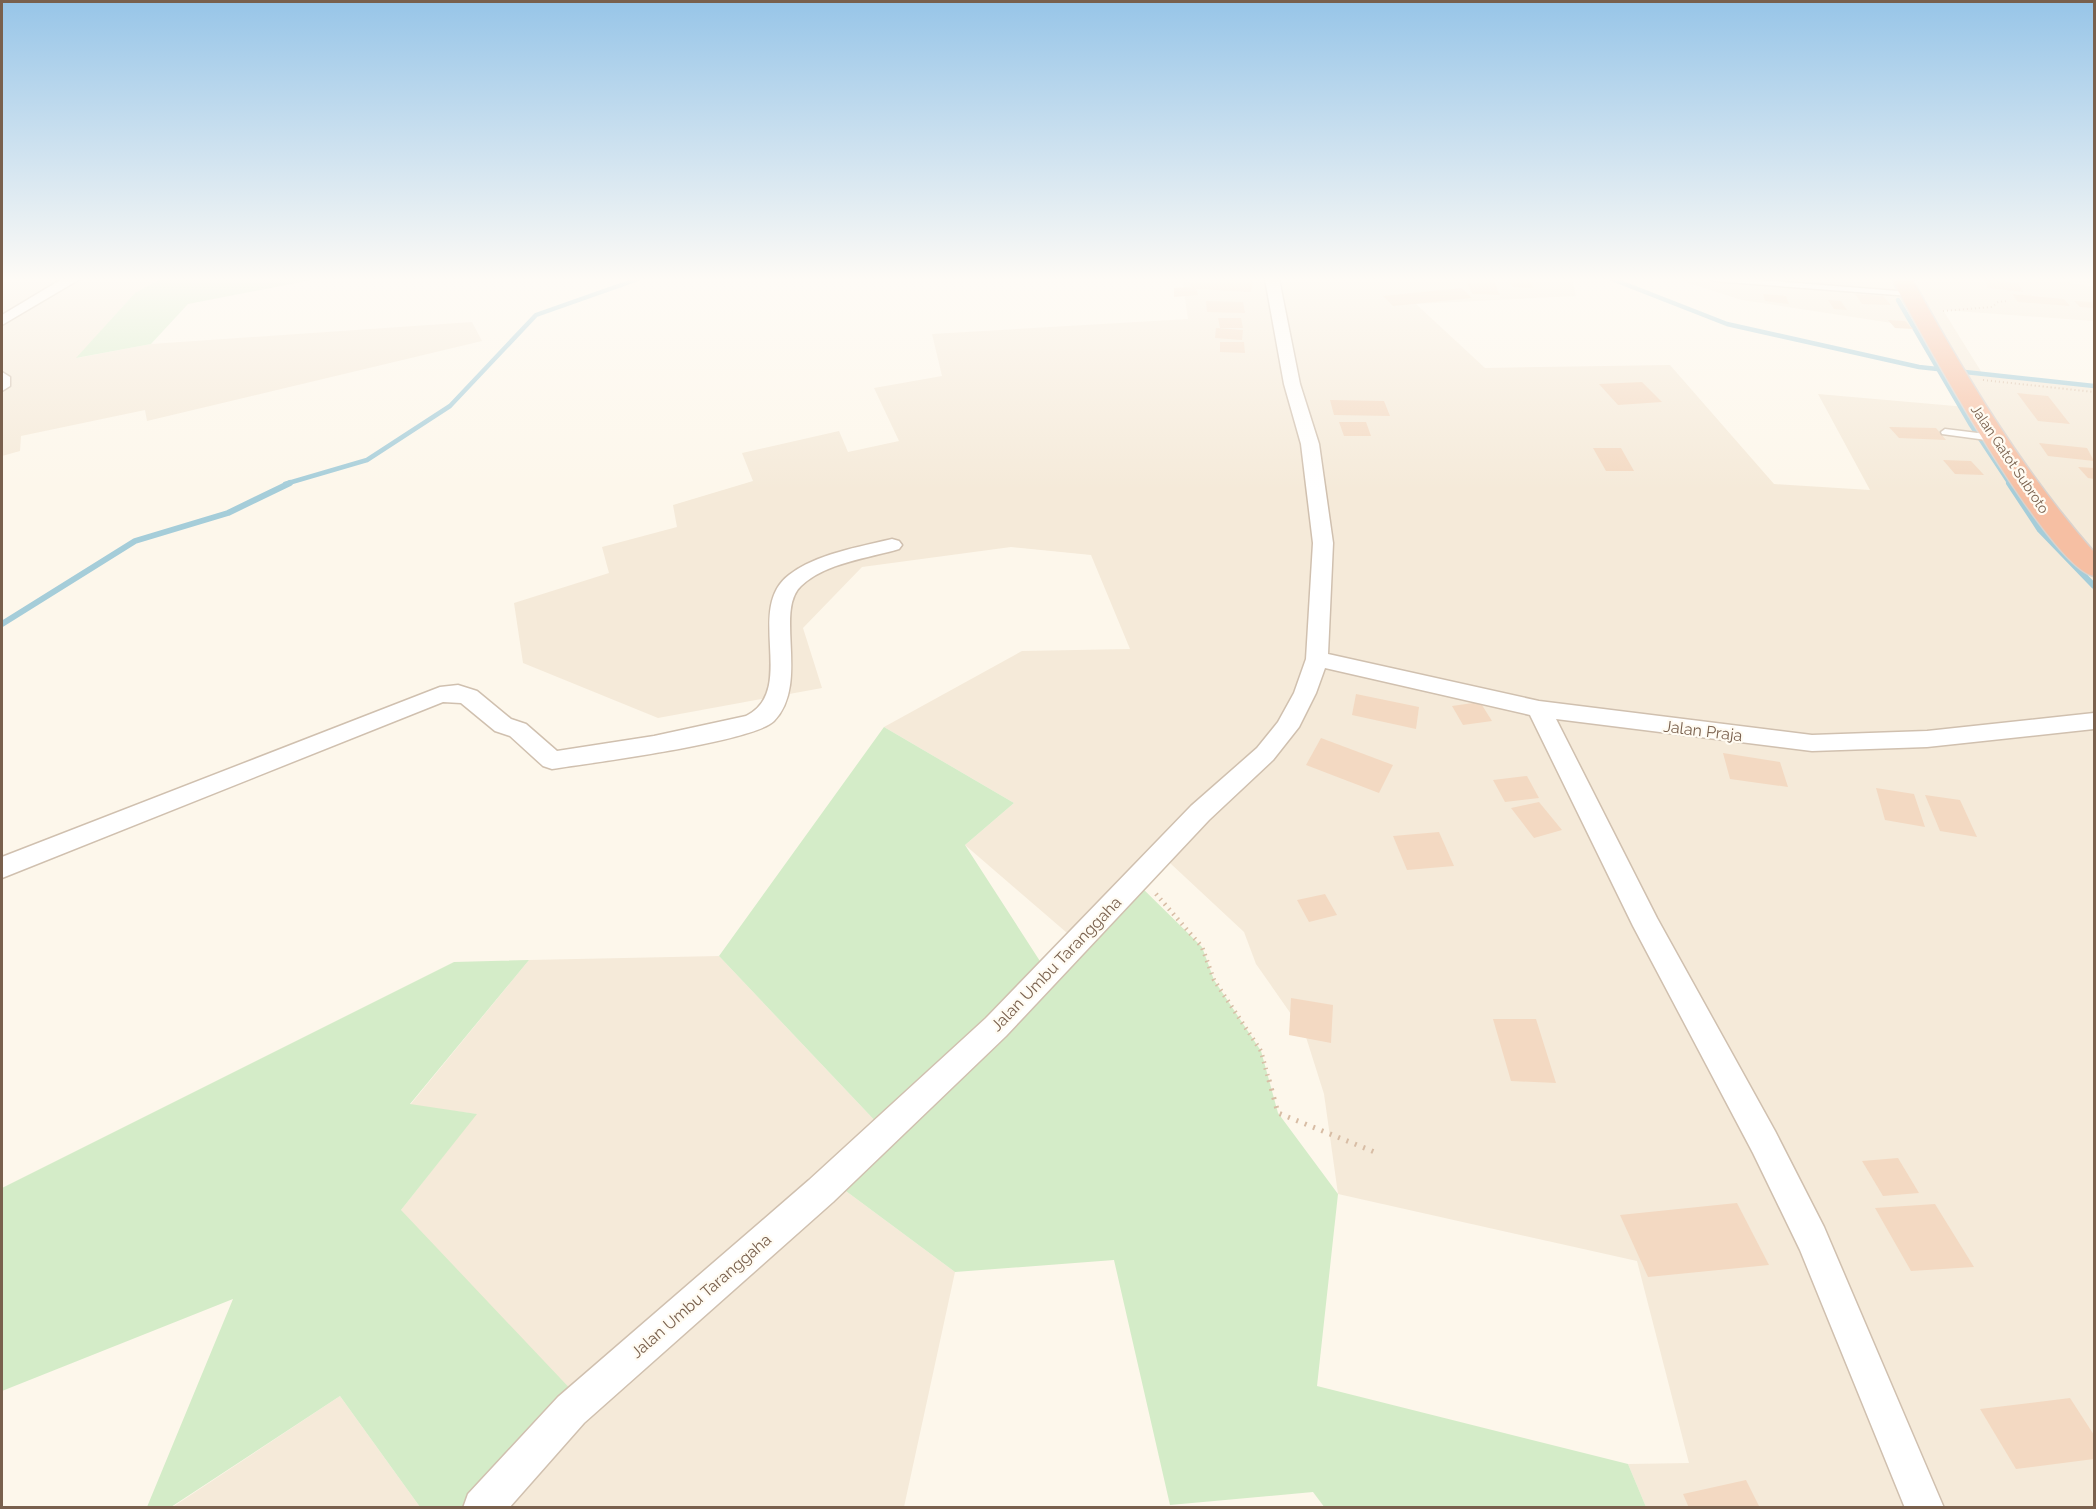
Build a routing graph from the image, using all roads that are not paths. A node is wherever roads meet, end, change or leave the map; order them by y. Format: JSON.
{"nodes":[{"id":1,"x":1285,"y":349,"type":"edge"},
{"id":2,"x":1942,"y":349,"type":"edge"},
{"id":3,"x":2,"y":377,"type":"edge"},
{"id":4,"x":2,"y":386,"type":"edge"},
{"id":5,"x":1945,"y":432,"type":"dead end"},
{"id":6,"x":1983,"y":437,"type":"junction"},
{"id":7,"x":892,"y":545,"type":"dead end"},
{"id":8,"x":2094,"y":567,"type":"edge"},
{"id":9,"x":1317,"y":660,"type":"junction"},
{"id":10,"x":1539,"y":709,"type":"junction"},
{"id":11,"x":2094,"y":721,"type":"edge"},
{"id":12,"x":2,"y":867,"type":"edge"},
{"id":13,"x":482,"y":1508,"type":"edge"},
{"id":14,"x":1925,"y":1508,"type":"edge"}],
"edges":[{"from":1,"to":9,"type":"street","name":"Jalan Umbu Taranggaha"},
{"from":2,"to":6,"type":"highway","name":"Jalan Gatot Subroto"},
{"from":3,"to":4,"type":"street"},
{"from":5,"to":6,"type":"lane"},
{"from":6,"to":8,"type":"highway","name":"Jalan Gatot Subroto"},
{"from":7,"to":12,"type":"street"},
{"from":9,"to":10,"type":"street","name":"Jalan Praja"},
{"from":9,"to":13,"type":"street","name":"Jalan Umbu Taranggaha"},
{"from":10,"to":11,"type":"street","name":"Jalan Praja"},
{"from":10,"to":14,"type":"street"}]}
